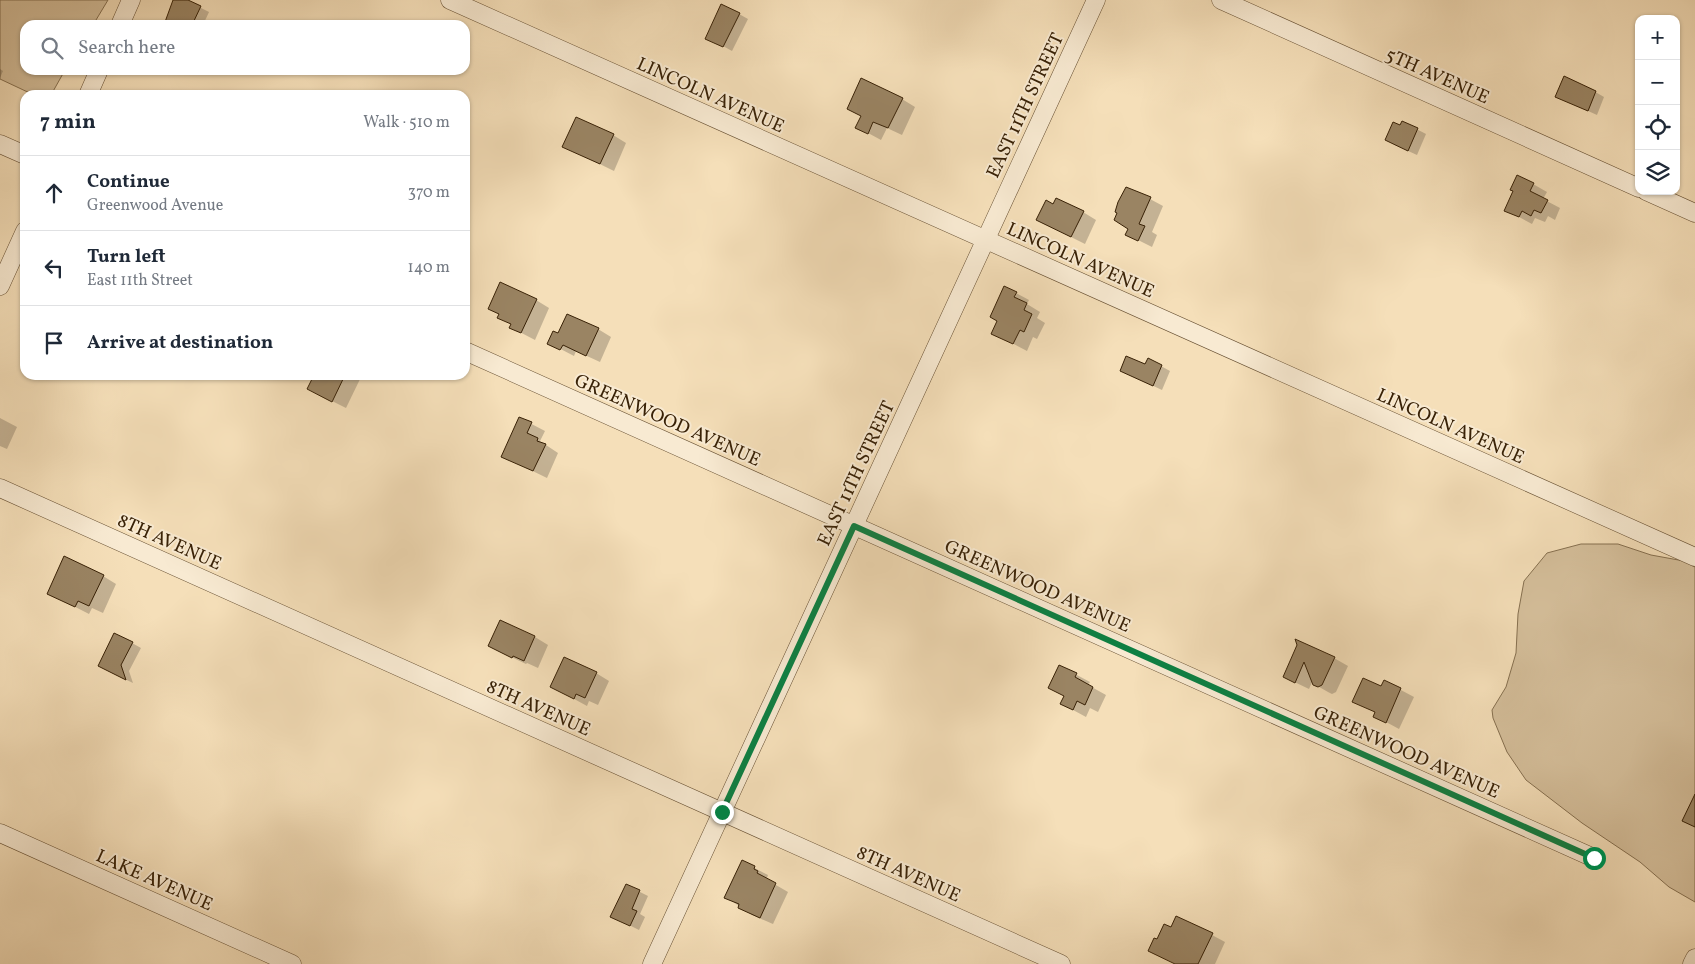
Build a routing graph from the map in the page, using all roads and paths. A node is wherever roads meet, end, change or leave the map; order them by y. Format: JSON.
{"nodes":[{"id":1,"x":132,"y":0,"type":"edge"},
{"id":2,"x":450,"y":0,"type":"edge"},
{"id":3,"x":1096,"y":0,"type":"edge"},
{"id":4,"x":1221,"y":0,"type":"edge"},
{"id":5,"x":122,"y":20,"type":"edge"},
{"id":6,"x":97,"y":75,"type":"edge"},
{"id":7,"x":90,"y":90,"type":"edge"},
{"id":8,"x":0,"y":144,"type":"edge"},
{"id":9,"x":20,"y":153,"type":"edge"},
{"id":10,"x":1635,"y":186,"type":"edge"},
{"id":11,"x":1655,"y":195,"type":"edge"},
{"id":12,"x":1695,"y":213,"type":"edge"},
{"id":13,"x":986,"y":240,"type":"junction"},
{"id":14,"x":20,"y":243,"type":"edge"},
{"id":15,"x":0,"y":286,"type":"edge"},
{"id":16,"x":470,"y":353,"type":"edge"},
{"id":17,"x":0,"y":488,"type":"edge"},
{"id":18,"x":854,"y":526,"type":"junction"},
{"id":19,"x":1695,"y":557,"type":"edge"},
{"id":20,"x":722,"y":812,"type":"junction"},
{"id":21,"x":0,"y":833,"type":"edge"},
{"id":22,"x":1594,"y":858,"type":"dead end"},
{"id":23,"x":1695,"y":958,"type":"edge"},
{"id":24,"x":292,"y":964,"type":"edge"},
{"id":25,"x":652,"y":964,"type":"edge"},
{"id":26,"x":1061,"y":964,"type":"edge"},
{"id":27,"x":1692,"y":964,"type":"edge"}],
"edges":[{"from":1,"to":5,"type":"street"},
{"from":2,"to":13,"type":"street","name":"LINCOLN AVENUE"},
{"from":3,"to":13,"type":"street","name":"EAST 11TH STREET"},
{"from":4,"to":10,"type":"street","name":"5TH AVENUE"},
{"from":6,"to":7,"type":"street"},
{"from":8,"to":9,"type":"street"},
{"from":11,"to":12,"type":"street"},
{"from":13,"to":18,"type":"street","name":"EAST 11TH STREET"},
{"from":13,"to":19,"type":"street","name":"LINCOLN AVENUE"},
{"from":14,"to":15,"type":"street"},
{"from":16,"to":18,"type":"street","name":"GREENWOOD AVENUE"},
{"from":17,"to":20,"type":"street","name":"8TH AVENUE"},
{"from":18,"to":20,"type":"street","name":"EAST 11TH STREET"},
{"from":18,"to":22,"type":"street","name":"GREENWOOD AVENUE"},
{"from":20,"to":25,"type":"street","name":"EAST 11TH STREET"},
{"from":20,"to":26,"type":"street","name":"8TH AVENUE"},
{"from":21,"to":24,"type":"street","name":"LAKE AVENUE"},
{"from":23,"to":27,"type":"street"}]}
